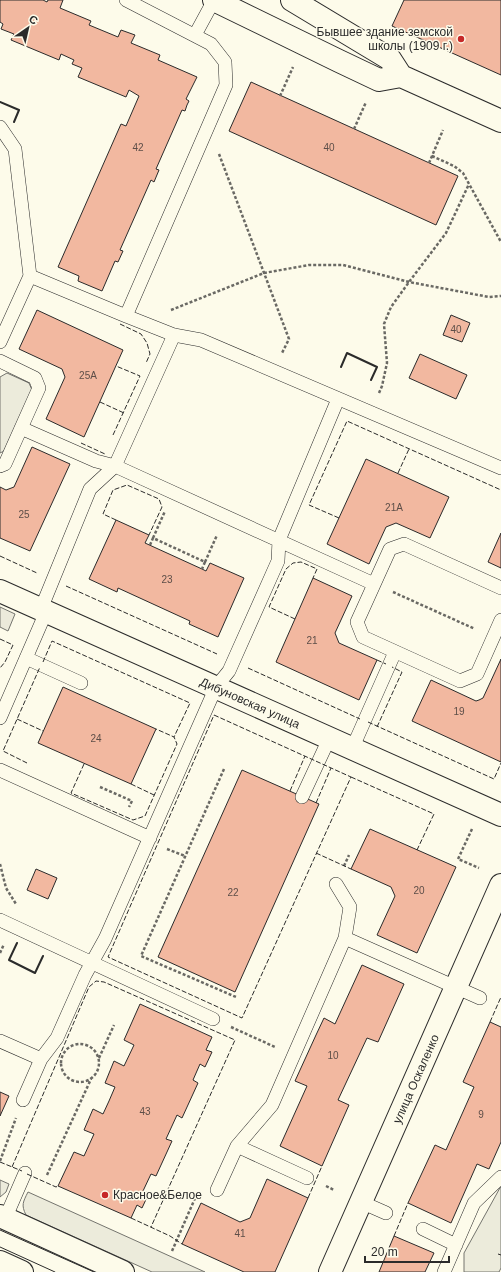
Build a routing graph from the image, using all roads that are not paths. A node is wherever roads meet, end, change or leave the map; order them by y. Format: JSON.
{"nodes":[{"id":1,"x":126,"y":0,"type":"edge"},
{"id":2,"x":214,"y":0,"type":"edge"},
{"id":3,"x":292,"y":0,"type":"edge"},
{"id":4,"x":195,"y":35,"type":"junction"},
{"id":5,"x":401,"y":76,"type":"junction"},
{"id":6,"x":501,"y":121,"type":"edge"},
{"id":7,"x":0,"y":127,"type":"edge"},
{"id":8,"x":30,"y":276,"type":"junction"},
{"id":9,"x":126,"y":316,"type":"junction"},
{"id":10,"x":174,"y":336,"type":"junction"},
{"id":11,"x":0,"y":342,"type":"edge"},
{"id":12,"x":0,"y":361,"type":"edge"},
{"id":13,"x":338,"y":399,"type":"junction"},
{"id":14,"x":21,"y":428,"type":"junction"},
{"id":15,"x":0,"y":466,"type":"edge"},
{"id":16,"x":115,"y":466,"type":"junction"},
{"id":17,"x":501,"y":468,"type":"edge"},
{"id":18,"x":279,"y":540,"type":"junction"},
{"id":19,"x":374,"y":584,"type":"junction"},
{"id":20,"x":501,"y":588,"type":"edge"},
{"id":21,"x":0,"y":591,"type":"edge"},
{"id":22,"x":44,"y":611,"type":"junction"},
{"id":23,"x":501,"y":620,"type":"edge"},
{"id":24,"x":497,"y":639,"type":"edge"},
{"id":25,"x":395,"y":652,"type":"junction"},
{"id":26,"x":26,"y":658,"type":"junction"},
{"id":27,"x":81,"y":683,"type":"dead end"},
{"id":28,"x":216,"y":687,"type":"junction"},
{"id":29,"x":0,"y":718,"type":"edge"},
{"id":30,"x":329,"y":739,"type":"junction"},
{"id":31,"x":352,"y":748,"type":"junction"},
{"id":32,"x":0,"y":770,"type":"edge"},
{"id":33,"x":302,"y":797,"type":"dead end"},
{"id":34,"x":501,"y":815,"type":"edge"},
{"id":35,"x":150,"y":838,"type":"junction"},
{"id":36,"x":336,"y":884,"type":"dead end"},
{"id":37,"x":501,"y":885,"type":"edge"},
{"id":38,"x":0,"y":920,"type":"edge"},
{"id":39,"x":345,"y":938,"type":"junction"},
{"id":40,"x":92,"y":963,"type":"junction"},
{"id":41,"x":456,"y":988,"type":"junction"},
{"id":42,"x":480,"y":998,"type":"dead end"},
{"id":43,"x":213,"y":1019,"type":"road end"},
{"id":44,"x":0,"y":1041,"type":"edge"},
{"id":45,"x":41,"y":1059,"type":"junction"},
{"id":46,"x":23,"y":1100,"type":"road end"},
{"id":47,"x":237,"y":1146,"type":"junction"},
{"id":48,"x":25,"y":1173,"type":"dead end"},
{"id":49,"x":501,"y":1177,"type":"edge"},
{"id":50,"x":307,"y":1178,"type":"dead end"},
{"id":51,"x":217,"y":1190,"type":"road end"},
{"id":52,"x":361,"y":1202,"type":"junction"},
{"id":53,"x":386,"y":1213,"type":"dead end"},
{"id":54,"x":2,"y":1218,"type":"edge"},
{"id":55,"x":423,"y":1230,"type":"dead end"},
{"id":56,"x":456,"y":1245,"type":"junction"},
{"id":57,"x":0,"y":1262,"type":"edge"},
{"id":58,"x":22,"y":1272,"type":"edge"},
{"id":59,"x":123,"y":1272,"type":"edge"},
{"id":60,"x":330,"y":1272,"type":"edge"},
{"id":61,"x":444,"y":1272,"type":"edge"}],
"edges":[{"from":1,"to":4,"type":"lane"},
{"from":2,"to":4,"type":"lane"},
{"from":2,"to":5,"type":"street"},
{"from":3,"to":5,"type":"street"},
{"from":4,"to":9,"type":"lane"},
{"from":5,"to":6,"type":"street"},
{"from":7,"to":8,"type":"lane"},
{"from":8,"to":9,"type":"lane"},
{"from":8,"to":11,"type":"lane"},
{"from":9,"to":10,"type":"lane"},
{"from":10,"to":13,"type":"lane"},
{"from":10,"to":16,"type":"lane"},
{"from":12,"to":14,"type":"lane"},
{"from":13,"to":17,"type":"lane"},
{"from":13,"to":18,"type":"lane"},
{"from":14,"to":15,"type":"lane"},
{"from":14,"to":16,"type":"lane"},
{"from":16,"to":18,"type":"lane"},
{"from":16,"to":22,"type":"lane"},
{"from":18,"to":19,"type":"lane"},
{"from":18,"to":28,"type":"lane"},
{"from":19,"to":20,"type":"lane"},
{"from":19,"to":25,"type":"lane"},
{"from":21,"to":22,"type":"street","name":"Дибуновская улица"},
{"from":22,"to":26,"type":"lane"},
{"from":22,"to":28,"type":"street","name":"Дибуновская улица"},
{"from":23,"to":24,"type":"lane"},
{"from":24,"to":25,"type":"lane"},
{"from":25,"to":31,"type":"lane"},
{"from":26,"to":27,"type":"lane"},
{"from":26,"to":29,"type":"lane"},
{"from":28,"to":30,"type":"street","name":"Дибуновская улица"},
{"from":28,"to":35,"type":"lane"},
{"from":30,"to":31,"type":"street","name":"Дибуновская улица"},
{"from":30,"to":33,"type":"lane"},
{"from":31,"to":34,"type":"street","name":"Дибуновская улица"},
{"from":32,"to":35,"type":"lane"},
{"from":35,"to":40,"type":"lane"},
{"from":36,"to":39,"type":"lane"},
{"from":37,"to":41,"type":"street","name":"улица Оскаленко"},
{"from":38,"to":40,"type":"lane"},
{"from":39,"to":41,"type":"lane"},
{"from":39,"to":47,"type":"lane"},
{"from":40,"to":43,"type":"lane"},
{"from":40,"to":45,"type":"lane"},
{"from":41,"to":42,"type":"lane"},
{"from":41,"to":52,"type":"street","name":"улица Оскаленко"},
{"from":44,"to":45,"type":"lane"},
{"from":45,"to":46,"type":"lane"},
{"from":47,"to":50,"type":"lane"},
{"from":47,"to":51,"type":"lane"},
{"from":48,"to":54,"type":"lane"},
{"from":49,"to":56,"type":"lane"},
{"from":52,"to":53,"type":"lane"},
{"from":52,"to":60,"type":"street","name":"улица Оскаленко"},
{"from":54,"to":59,"type":"street"},
{"from":55,"to":56,"type":"lane"},
{"from":56,"to":61,"type":"lane"},
{"from":57,"to":58,"type":"street"}]}
